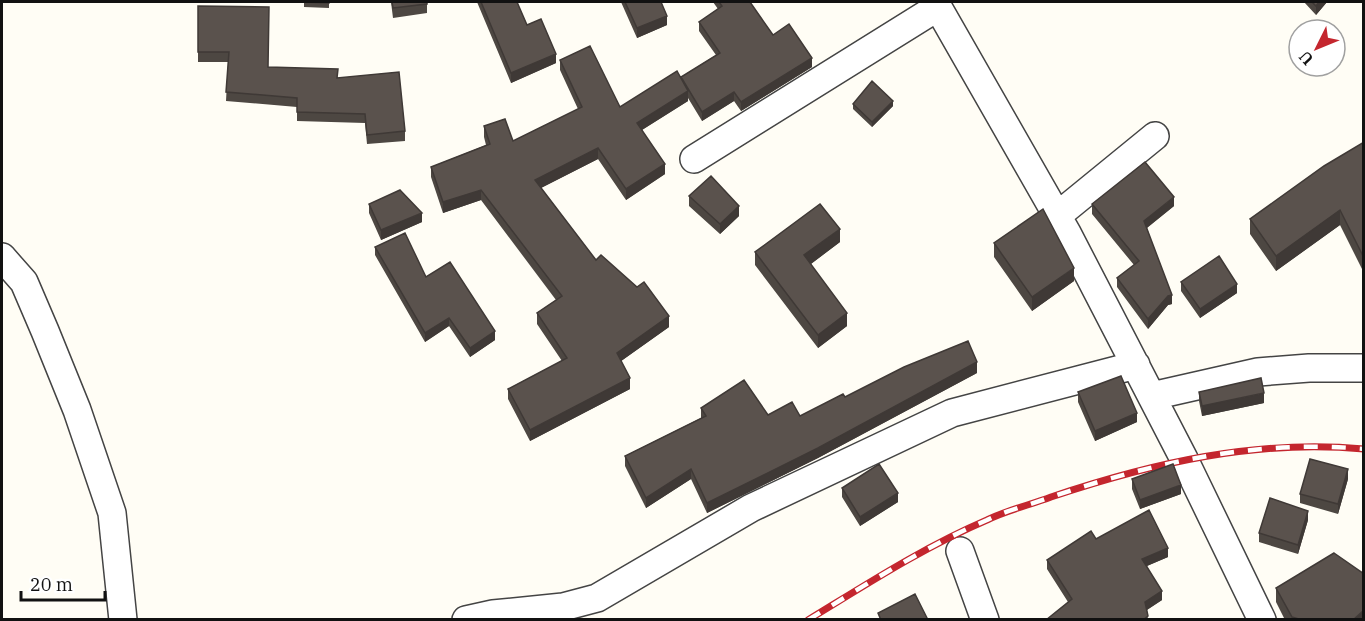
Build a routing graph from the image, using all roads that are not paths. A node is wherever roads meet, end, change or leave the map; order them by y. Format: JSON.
{"nodes":[{"id":1,"x":937,"y":4,"type":"edge"},
{"id":2,"x":1155,"y":136,"type":"dead end"},
{"id":3,"x":694,"y":159,"type":"dead end"},
{"id":4,"x":1057,"y":216,"type":"junction"},
{"id":5,"x":2,"y":257,"type":"edge"},
{"id":6,"x":1136,"y":365,"type":"junction"},
{"id":7,"x":1364,"y":368,"type":"edge"},
{"id":8,"x":1152,"y":396,"type":"junction"},
{"id":9,"x":960,"y":551,"type":"dead end"},
{"id":10,"x":123,"y":620,"type":"edge"},
{"id":11,"x":466,"y":620,"type":"edge"},
{"id":12,"x":985,"y":620,"type":"edge"},
{"id":13,"x":1262,"y":620,"type":"edge"}],
"edges":[{"from":1,"to":3,"type":"street"},
{"from":1,"to":4,"type":"street"},
{"from":2,"to":4,"type":"street"},
{"from":4,"to":6,"type":"street"},
{"from":5,"to":10,"type":"street"},
{"from":6,"to":8,"type":"street"},
{"from":6,"to":11,"type":"street"},
{"from":7,"to":8,"type":"street"},
{"from":8,"to":13,"type":"street"},
{"from":9,"to":12,"type":"street"}]}
